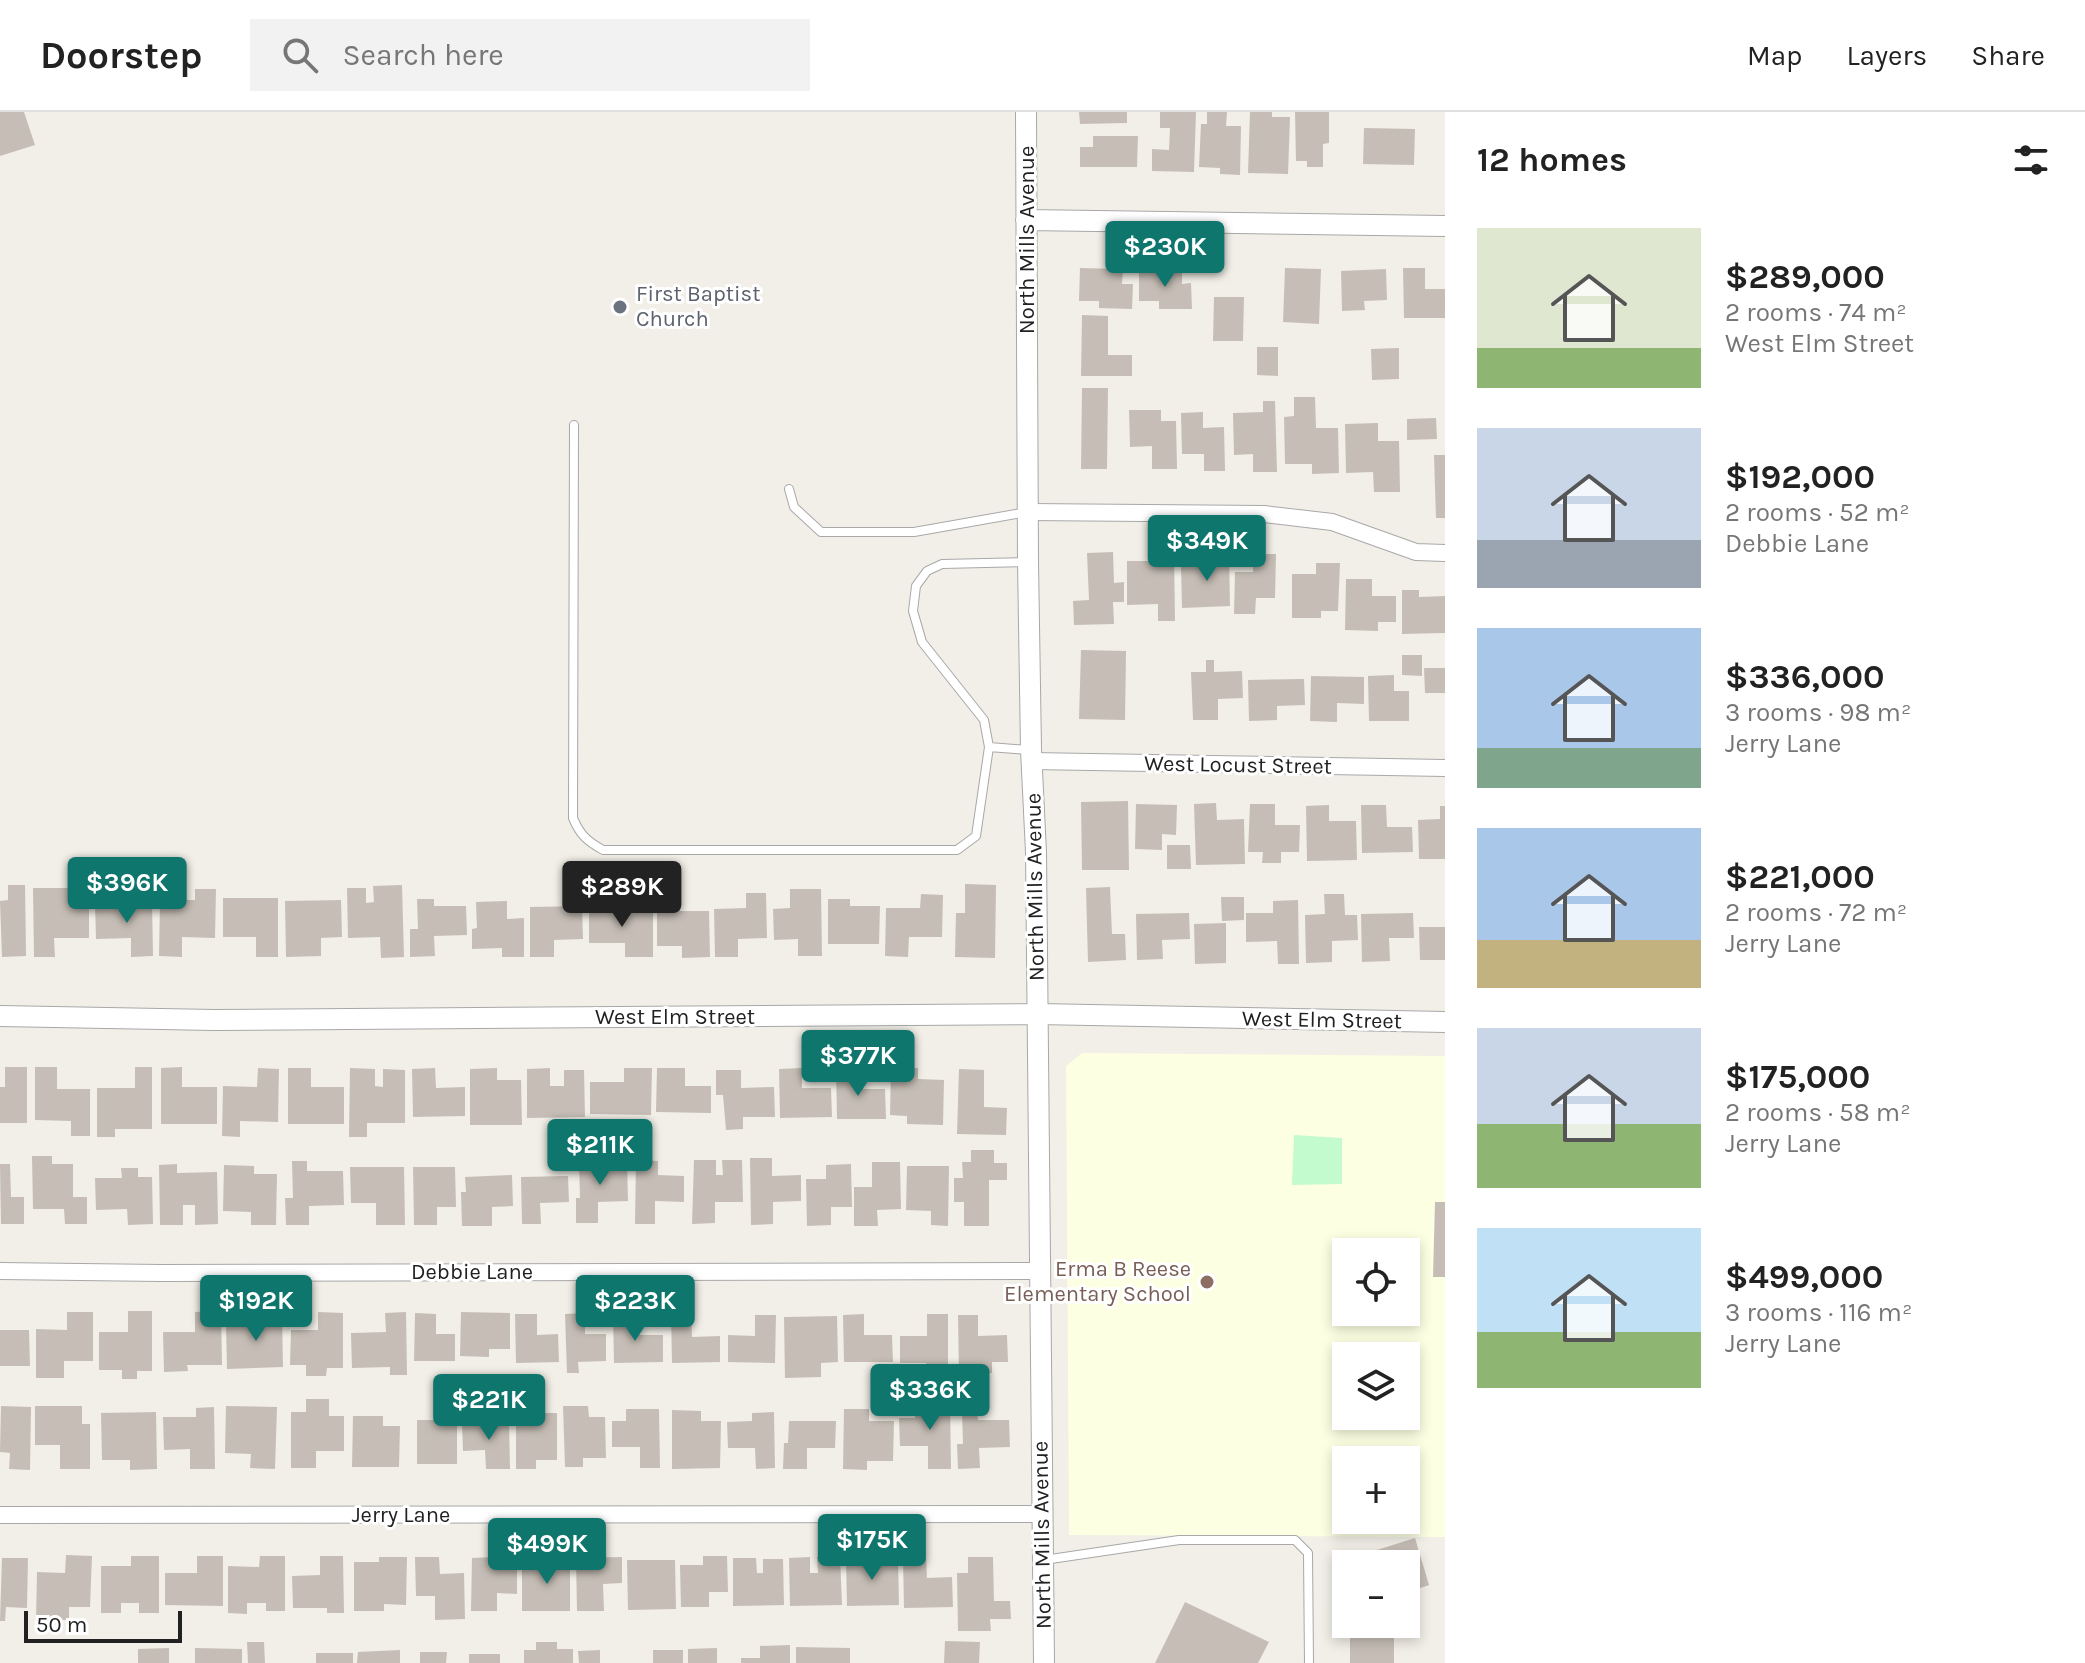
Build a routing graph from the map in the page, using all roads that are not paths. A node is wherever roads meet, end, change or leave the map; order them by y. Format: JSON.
{"nodes":[{"id":1,"x":1026,"y":112,"type":"edge"},
{"id":2,"x":1026,"y":220,"type":"junction"},
{"id":3,"x":1445,"y":226,"type":"edge"},
{"id":4,"x":574,"y":425,"type":"dead end"},
{"id":5,"x":789,"y":489,"type":"dead end"},
{"id":6,"x":1028,"y":512,"type":"junction"},
{"id":7,"x":1445,"y":553,"type":"edge"},
{"id":8,"x":1028,"y":562,"type":"junction"},
{"id":9,"x":989,"y":747,"type":"junction"},
{"id":10,"x":1031,"y":755,"type":"junction"},
{"id":11,"x":1445,"y":768,"type":"edge"},
{"id":12,"x":1038,"y":1014,"type":"junction"},
{"id":13,"x":0,"y":1016,"type":"edge"},
{"id":14,"x":1445,"y":1022,"type":"edge"},
{"id":15,"x":0,"y":1271,"type":"edge"},
{"id":16,"x":1039,"y":1271,"type":"junction"},
{"id":17,"x":1042,"y":1514,"type":"junction"},
{"id":18,"x":0,"y":1515,"type":"edge"},
{"id":19,"x":1043,"y":1560,"type":"junction"},
{"id":20,"x":1044,"y":1663,"type":"edge"},
{"id":21,"x":1309,"y":1663,"type":"edge"}],
"edges":[{"from":1,"to":2,"type":"street","name":"North Mills Avenue"},
{"from":2,"to":3,"type":"street"},
{"from":2,"to":6,"type":"street","name":"North Mills Avenue"},
{"from":4,"to":9,"type":"lane"},
{"from":5,"to":6,"type":"lane"},
{"from":6,"to":7,"type":"street"},
{"from":6,"to":8,"type":"street","name":"North Mills Avenue"},
{"from":8,"to":9,"type":"lane"},
{"from":8,"to":10,"type":"street","name":"North Mills Avenue"},
{"from":9,"to":10,"type":"lane"},
{"from":10,"to":11,"type":"street","name":"West Locust Street"},
{"from":10,"to":12,"type":"street","name":"North Mills Avenue"},
{"from":12,"to":13,"type":"street","name":"West Elm Street"},
{"from":12,"to":14,"type":"street","name":"West Elm Street"},
{"from":12,"to":16,"type":"street","name":"North Mills Avenue"},
{"from":15,"to":16,"type":"street","name":"Debbie Lane"},
{"from":16,"to":17,"type":"street","name":"North Mills Avenue"},
{"from":17,"to":18,"type":"street","name":"Jerry Lane"},
{"from":17,"to":19,"type":"street","name":"North Mills Avenue"},
{"from":19,"to":20,"type":"street","name":"North Mills Avenue"},
{"from":19,"to":21,"type":"lane"}]}
